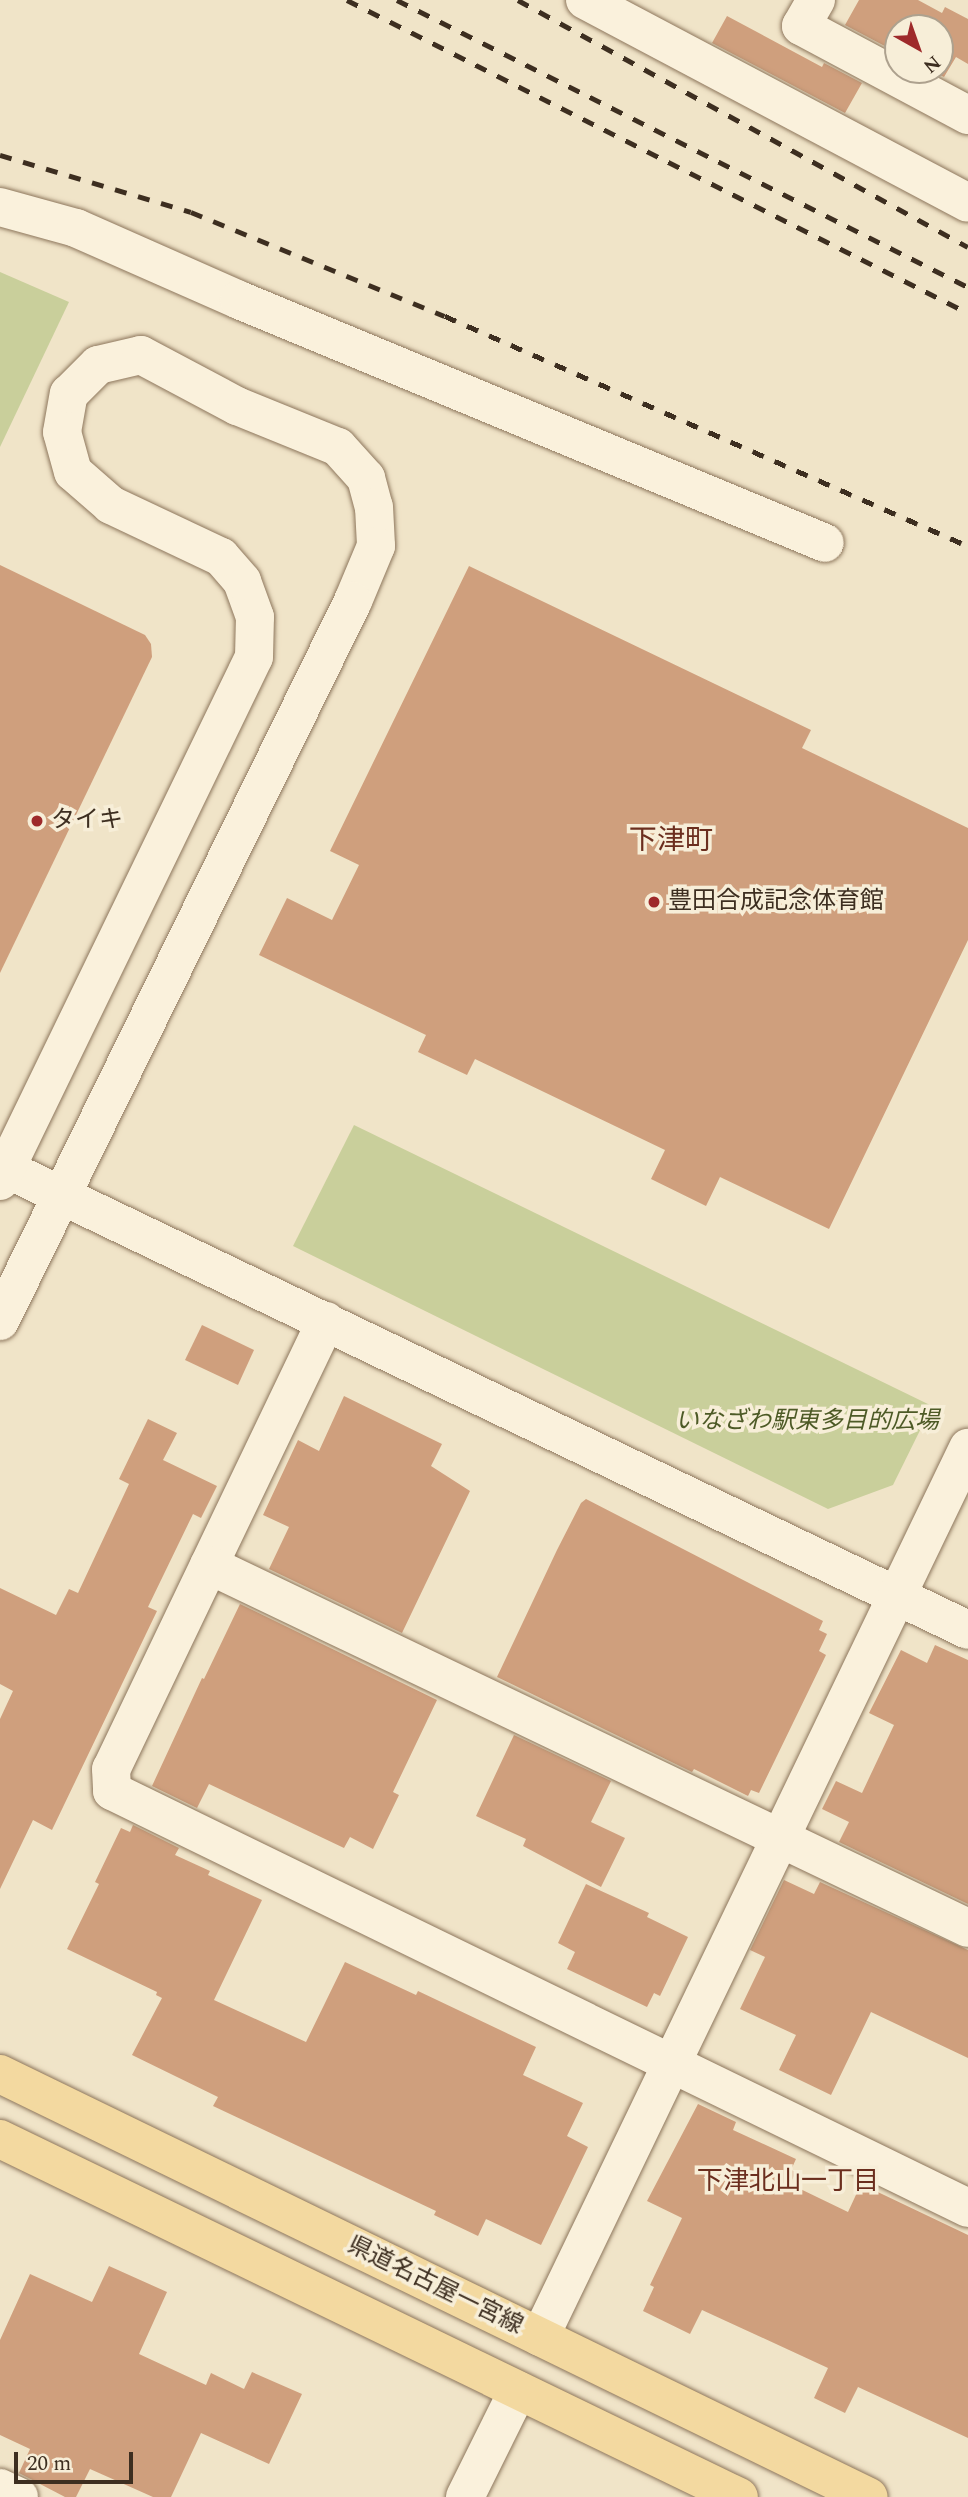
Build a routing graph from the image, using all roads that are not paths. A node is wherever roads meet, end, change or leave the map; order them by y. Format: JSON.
{"nodes":[{"id":1,"x":586,"y":0,"type":"edge"},
{"id":2,"x":816,"y":0,"type":"edge"},
{"id":3,"x":967,"y":112,"type":"edge"},
{"id":4,"x":968,"y":203,"type":"edge"},
{"id":5,"x":0,"y":207,"type":"edge"},
{"id":6,"x":825,"y":543,"type":"dead end"},
{"id":7,"x":2,"y":1172,"type":"edge"},
{"id":8,"x":62,"y":1194,"type":"junction"},
{"id":9,"x":0,"y":1321,"type":"edge"},
{"id":10,"x":326,"y":1321,"type":"junction"},
{"id":11,"x":968,"y":1448,"type":"edge"},
{"id":12,"x":209,"y":1565,"type":"junction"},
{"id":13,"x":895,"y":1595,"type":"junction"},
{"id":14,"x":968,"y":1630,"type":"edge"},
{"id":15,"x":779,"y":1838,"type":"junction"},
{"id":16,"x":968,"y":1928,"type":"edge"},
{"id":17,"x":671,"y":2063,"type":"junction"},
{"id":18,"x":0,"y":2074,"type":"edge"},
{"id":19,"x":0,"y":2139,"type":"edge"},
{"id":20,"x":968,"y":2208,"type":"edge"},
{"id":21,"x":540,"y":2337,"type":"junction"},
{"id":22,"x":518,"y":2390,"type":"junction"},
{"id":23,"x":0,"y":2488,"type":"edge"},
{"id":24,"x":19,"y":2497,"type":"edge"},
{"id":25,"x":465,"y":2497,"type":"edge"},
{"id":26,"x":739,"y":2497,"type":"edge"},
{"id":27,"x":869,"y":2497,"type":"edge"}],
"edges":[{"from":1,"to":4,"type":"street"},
{"from":2,"to":3,"type":"street"},
{"from":5,"to":6,"type":"street"},
{"from":7,"to":8,"type":"street"},
{"from":7,"to":8,"type":"street"},
{"from":8,"to":9,"type":"street"},
{"from":8,"to":10,"type":"street"},
{"from":10,"to":12,"type":"street"},
{"from":10,"to":13,"type":"street"},
{"from":11,"to":13,"type":"street"},
{"from":12,"to":15,"type":"street"},
{"from":12,"to":17,"type":"street"},
{"from":13,"to":14,"type":"street"},
{"from":13,"to":15,"type":"street"},
{"from":15,"to":16,"type":"street"},
{"from":15,"to":17,"type":"street"},
{"from":17,"to":20,"type":"street"},
{"from":17,"to":21,"type":"street"},
{"from":18,"to":21,"type":"main road","name":"県道名古屋一宮線"},
{"from":19,"to":22,"type":"main road"},
{"from":21,"to":27,"type":"main road","name":"県道名古屋一宮線"},
{"from":22,"to":25,"type":"street"},
{"from":22,"to":26,"type":"main road"},
{"from":23,"to":24,"type":"street"}]}
